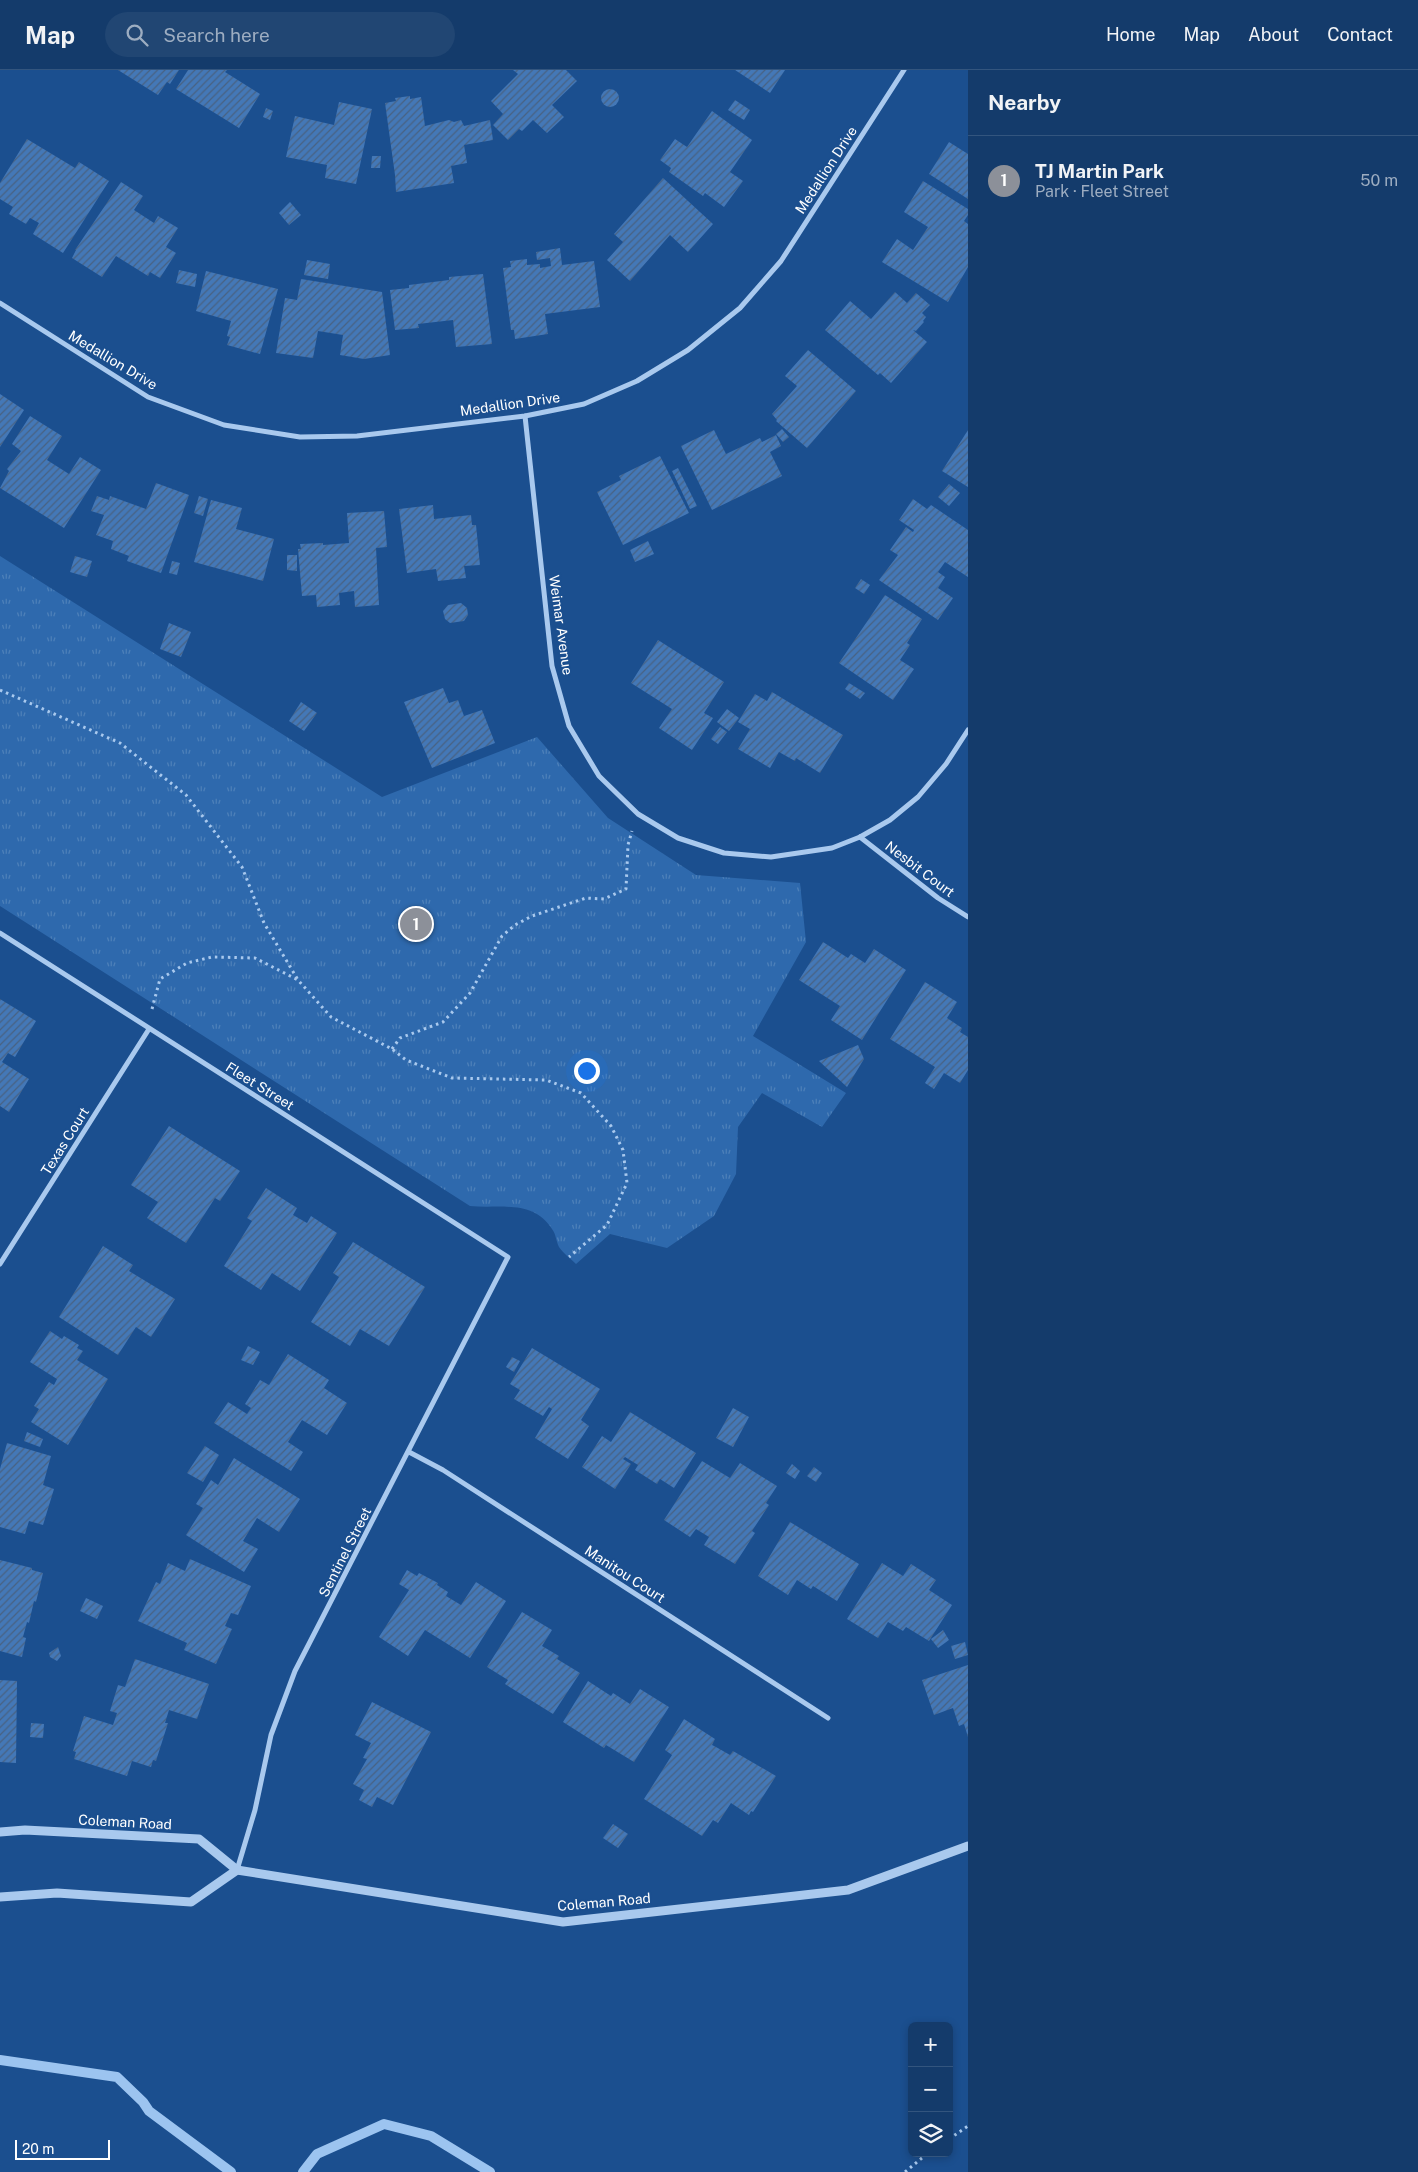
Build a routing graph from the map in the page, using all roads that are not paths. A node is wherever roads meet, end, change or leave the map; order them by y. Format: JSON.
{"nodes":[{"id":1,"x":904,"y":70,"type":"edge"},
{"id":2,"x":0,"y":303,"type":"edge"},
{"id":3,"x":525,"y":416,"type":"junction"},
{"id":4,"x":968,"y":730,"type":"edge"},
{"id":5,"x":860,"y":837,"type":"junction"},
{"id":6,"x":968,"y":917,"type":"edge"},
{"id":7,"x":0,"y":933,"type":"edge"},
{"id":8,"x":149,"y":1029,"type":"junction"},
{"id":9,"x":508,"y":1257,"type":"joint"},
{"id":10,"x":0,"y":1264,"type":"edge"},
{"id":11,"x":409,"y":1452,"type":"junction"},
{"id":12,"x":828,"y":1718,"type":"dead end"},
{"id":13,"x":0,"y":1832,"type":"edge"},
{"id":14,"x":968,"y":1846,"type":"edge"},
{"id":15,"x":237,"y":1870,"type":"junction"},
{"id":16,"x":0,"y":1897,"type":"edge"}],
"edges":[{"from":1,"to":3,"type":"street","name":"Medallion Drive"},
{"from":2,"to":3,"type":"street","name":"Medallion Drive"},
{"from":3,"to":5,"type":"street","name":"Weimar Avenue"},
{"from":4,"to":5,"type":"street","name":"Weimar Avenue"},
{"from":5,"to":6,"type":"street","name":"Nesbit Court"},
{"from":7,"to":8,"type":"street","name":"Fleet Street"},
{"from":8,"to":9,"type":"street","name":"Fleet Street"},
{"from":8,"to":10,"type":"street","name":"Texas Court"},
{"from":9,"to":11,"type":"street","name":"Sentinel Street"},
{"from":11,"to":12,"type":"street","name":"Manitou Court"},
{"from":11,"to":15,"type":"street","name":"Sentinel Street"},
{"from":13,"to":15,"type":"street","name":"Coleman Road"},
{"from":14,"to":15,"type":"street","name":"Coleman Road"},
{"from":15,"to":16,"type":"street"}]}
